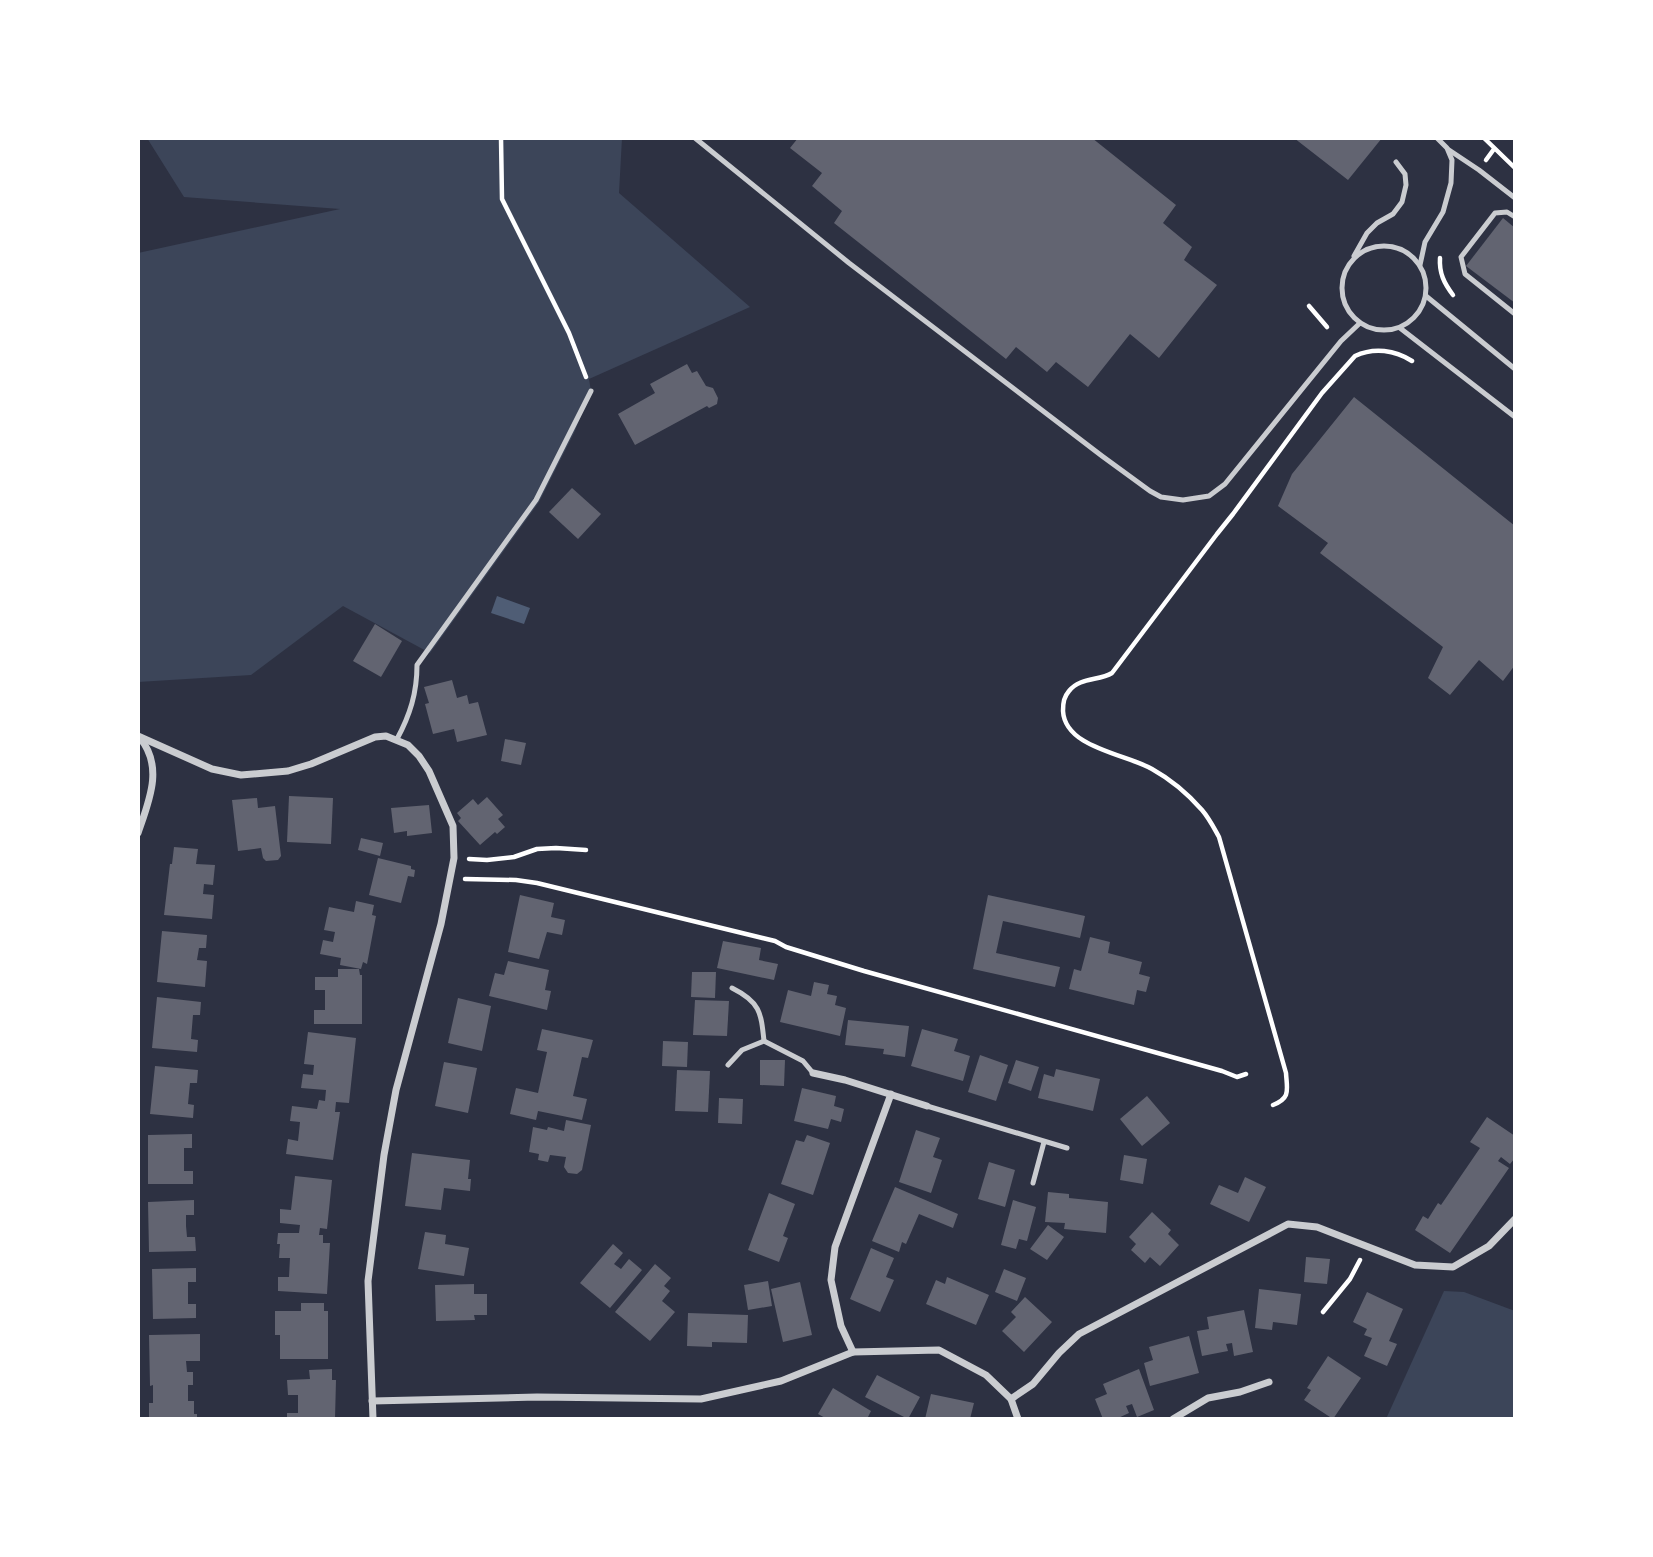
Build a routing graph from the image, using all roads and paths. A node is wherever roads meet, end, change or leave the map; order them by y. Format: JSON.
{"nodes":[{"id":1,"x":501,"y":138,"type":"edge"},
{"id":2,"x":695,"y":138,"type":"edge"},
{"id":3,"x":1437,"y":138,"type":"edge"},
{"id":4,"x":1484,"y":138,"type":"edge"},
{"id":5,"x":1447,"y":148,"type":"junction"},
{"id":6,"x":1396,"y":162,"type":"dead end"},
{"id":7,"x":1515,"y":168,"type":"edge"},
{"id":8,"x":1515,"y":198,"type":"edge"},
{"id":9,"x":1515,"y":217,"type":"edge"},
{"id":10,"x":1351,"y":262,"type":"junction"},
{"id":11,"x":1420,"y":265,"type":"junction"},
{"id":12,"x":1426,"y":296,"type":"junction"},
{"id":13,"x":1309,"y":306,"type":"dead end"},
{"id":14,"x":1515,"y":314,"type":"edge"},
{"id":15,"x":1360,"y":323,"type":"junction"},
{"id":16,"x":1326,"y":327,"type":"dead end"},
{"id":17,"x":1400,"y":328,"type":"junction"},
{"id":18,"x":1439,"y":358,"type":"junction"},
{"id":19,"x":1515,"y":369,"type":"edge"},
{"id":20,"x":591,"y":391,"type":"joint"},
{"id":21,"x":1515,"y":417,"type":"edge"},
{"id":22,"x":138,"y":736,"type":"edge"},
{"id":23,"x":397,"y":739,"type":"junction"},
{"id":24,"x":138,"y":833,"type":"edge"},
{"id":25,"x":586,"y":850,"type":"dead end"},
{"id":26,"x":454,"y":858,"type":"junction"},
{"id":27,"x":450,"y":880,"type":"junction"},
{"id":28,"x":732,"y":988,"type":"dead end"},
{"id":29,"x":764,"y":1041,"type":"junction"},
{"id":30,"x":728,"y":1065,"type":"dead end"},
{"id":31,"x":813,"y":1073,"type":"joint"},
{"id":32,"x":1246,"y":1073,"type":"dead end"},
{"id":33,"x":891,"y":1094,"type":"junction"},
{"id":34,"x":1273,"y":1105,"type":"dead end"},
{"id":35,"x":927,"y":1106,"type":"joint"},
{"id":36,"x":1044,"y":1142,"type":"junction"},
{"id":37,"x":1067,"y":1149,"type":"dead end"},
{"id":38,"x":1033,"y":1182,"type":"dead end"},
{"id":39,"x":1515,"y":1219,"type":"edge"},
{"id":40,"x":1367,"y":1247,"type":"junction"},
{"id":41,"x":1322,"y":1312,"type":"dead end"},
{"id":42,"x":853,"y":1352,"type":"junction"},
{"id":43,"x":1269,"y":1382,"type":"dead end"},
{"id":44,"x":1011,"y":1399,"type":"junction"},
{"id":45,"x":372,"y":1401,"type":"junction"},
{"id":46,"x":373,"y":1419,"type":"edge"},
{"id":47,"x":1018,"y":1419,"type":"edge"},
{"id":48,"x":1173,"y":1419,"type":"edge"}],
"edges":[{"from":1,"to":20,"type":"path"},
{"from":2,"to":15,"type":"lane"},
{"from":3,"to":5,"type":"lane"},
{"from":4,"to":7,"type":"path"},
{"from":5,"to":8,"type":"lane"},
{"from":5,"to":11,"type":"lane"},
{"from":6,"to":10,"type":"lane"},
{"from":9,"to":14,"type":"lane"},
{"from":10,"to":11,"type":"lane"},
{"from":10,"to":15,"type":"lane"},
{"from":11,"to":12,"type":"lane"},
{"from":12,"to":17,"type":"lane"},
{"from":12,"to":19,"type":"lane"},
{"from":13,"to":16,"type":"path"},
{"from":15,"to":17,"type":"lane"},
{"from":17,"to":18,"type":"lane"},
{"from":18,"to":21,"type":"lane"},
{"from":18,"to":34,"type":"path"},
{"from":20,"to":23,"type":"lane"},
{"from":22,"to":23,"type":"street"},
{"from":22,"to":24,"type":"street"},
{"from":23,"to":26,"type":"street"},
{"from":25,"to":26,"type":"path"},
{"from":26,"to":27,"type":"street"},
{"from":27,"to":32,"type":"path"},
{"from":27,"to":45,"type":"street"},
{"from":28,"to":29,"type":"lane"},
{"from":29,"to":30,"type":"lane"},
{"from":29,"to":31,"type":"lane"},
{"from":31,"to":33,"type":"street"},
{"from":33,"to":35,"type":"street"},
{"from":33,"to":42,"type":"street"},
{"from":35,"to":36,"type":"lane"},
{"from":36,"to":37,"type":"lane"},
{"from":36,"to":38,"type":"lane"},
{"from":39,"to":40,"type":"street"},
{"from":40,"to":41,"type":"path"},
{"from":40,"to":44,"type":"street"},
{"from":42,"to":44,"type":"street"},
{"from":42,"to":45,"type":"street"},
{"from":43,"to":48,"type":"street"},
{"from":44,"to":47,"type":"street"},
{"from":45,"to":46,"type":"street"}]}
